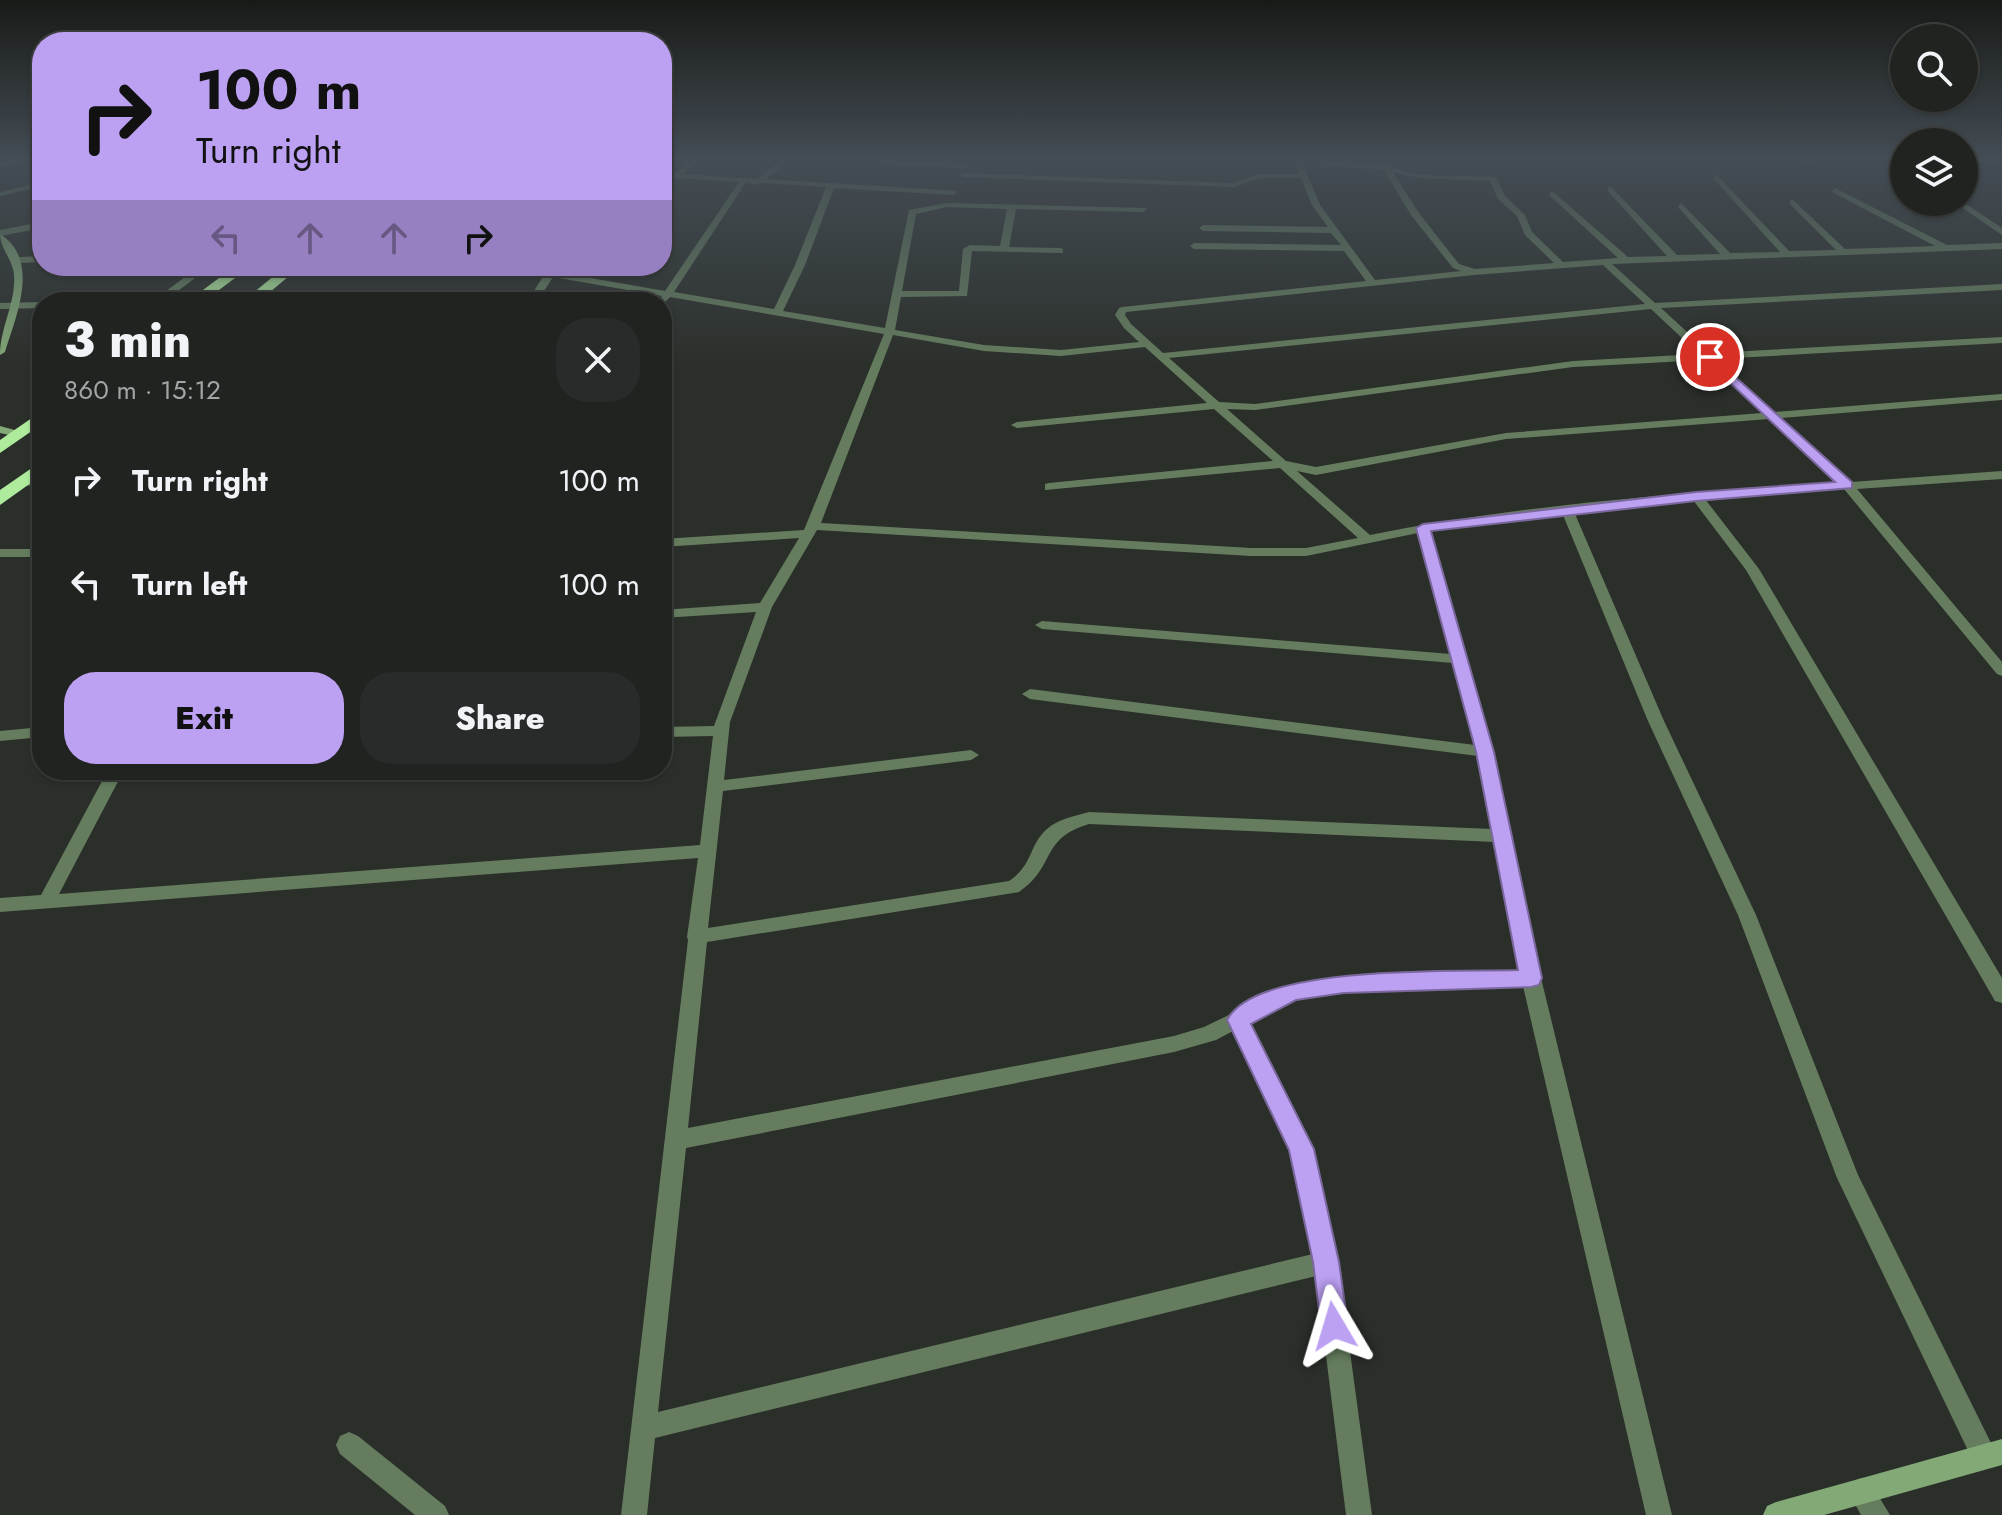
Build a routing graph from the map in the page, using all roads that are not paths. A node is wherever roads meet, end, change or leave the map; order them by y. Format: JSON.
{"nodes":[{"id":1,"x":22,"y":230,"type":"edge"},
{"id":2,"x":711,"y":230,"type":"edge"},
{"id":3,"x":814,"y":230,"type":"edge"},
{"id":4,"x":909,"y":230,"type":"edge"},
{"id":5,"x":1008,"y":230,"type":"edge"},
{"id":6,"x":1313,"y":230,"type":"edge"},
{"id":7,"x":1333,"y":230,"type":"joint"},
{"id":8,"x":1430,"y":230,"type":"edge"},
{"id":9,"x":1527,"y":230,"type":"edge"},
{"id":10,"x":1593,"y":230,"type":"edge"},
{"id":11,"x":1648,"y":230,"type":"edge"},
{"id":12,"x":1703,"y":230,"type":"edge"},
{"id":13,"x":1765,"y":230,"type":"edge"},
{"id":14,"x":1821,"y":230,"type":"edge"},
{"id":15,"x":1910,"y":230,"type":"edge"},
{"id":16,"x":0,"y":235,"type":"edge"},
{"id":17,"x":1194,"y":246,"type":"dead end"},
{"id":18,"x":1004,"y":248,"type":"junction"},
{"id":19,"x":1346,"y":248,"type":"junction"},
{"id":20,"x":1945,"y":248,"type":"junction"},
{"id":21,"x":2002,"y":248,"type":"edge"},
{"id":22,"x":1060,"y":251,"type":"dead end"},
{"id":23,"x":1843,"y":252,"type":"junction"},
{"id":24,"x":1787,"y":254,"type":"junction"},
{"id":25,"x":1727,"y":256,"type":"junction"},
{"id":26,"x":1674,"y":258,"type":"junction"},
{"id":27,"x":32,"y":259,"type":"edge"},
{"id":28,"x":19,"y":260,"type":"junction"},
{"id":29,"x":1626,"y":260,"type":"junction"},
{"id":30,"x":1605,"y":262,"type":"junction"},
{"id":31,"x":1561,"y":265,"type":"junction"},
{"id":32,"x":1474,"y":272,"type":"junction"},
{"id":33,"x":192,"y":276,"type":"edge"},
{"id":34,"x":230,"y":276,"type":"edge"},
{"id":35,"x":282,"y":276,"type":"edge"},
{"id":36,"x":556,"y":276,"type":"edge"},
{"id":37,"x":577,"y":276,"type":"edge"},
{"id":38,"x":575,"y":279,"type":"junction"},
{"id":39,"x":1372,"y":283,"type":"junction"},
{"id":40,"x":2002,"y":287,"type":"edge"},
{"id":41,"x":170,"y":292,"type":"edge"},
{"id":42,"x":208,"y":292,"type":"edge"},
{"id":43,"x":262,"y":292,"type":"edge"},
{"id":44,"x":633,"y":292,"type":"edge"},
{"id":45,"x":669,"y":292,"type":"edge"},
{"id":46,"x":896,"y":294,"type":"junction"},
{"id":47,"x":672,"y":300,"type":"edge"},
{"id":48,"x":0,"y":306,"type":"edge"},
{"id":49,"x":32,"y":306,"type":"edge"},
{"id":50,"x":1654,"y":306,"type":"junction"},
{"id":51,"x":13,"y":307,"type":"junction"},
{"id":52,"x":776,"y":314,"type":"junction"},
{"id":53,"x":889,"y":334,"type":"junction"},
{"id":54,"x":2002,"y":340,"type":"edge"},
{"id":55,"x":1147,"y":344,"type":"junction"},
{"id":56,"x":0,"y":352,"type":"edge"},
{"id":57,"x":1161,"y":356,"type":"junction"},
{"id":58,"x":1710,"y":357,"type":"junction"},
{"id":59,"x":2002,"y":397,"type":"edge"},
{"id":60,"x":1217,"y":405,"type":"junction"},
{"id":61,"x":1775,"y":417,"type":"junction"},
{"id":62,"x":32,"y":420,"type":"edge"},
{"id":63,"x":1017,"y":425,"type":"dead end"},
{"id":64,"x":5,"y":431,"type":"edge"},
{"id":65,"x":0,"y":448,"type":"edge"},
{"id":66,"x":1283,"y":464,"type":"junction"},
{"id":67,"x":32,"y":474,"type":"edge"},
{"id":68,"x":2001,"y":476,"type":"edge"},
{"id":69,"x":32,"y":481,"type":"edge"},
{"id":70,"x":21,"y":482,"type":"junction"},
{"id":71,"x":1847,"y":485,"type":"junction"},
{"id":72,"x":1049,"y":487,"type":"dead end"},
{"id":73,"x":1696,"y":496,"type":"junction"},
{"id":74,"x":0,"y":499,"type":"edge"},
{"id":75,"x":1568,"y":513,"type":"junction"},
{"id":76,"x":1423,"y":528,"type":"junction"},
{"id":77,"x":811,"y":530,"type":"junction"},
{"id":78,"x":1366,"y":538,"type":"junction"},
{"id":79,"x":672,"y":542,"type":"edge"},
{"id":80,"x":0,"y":553,"type":"edge"},
{"id":81,"x":32,"y":553,"type":"edge"},
{"id":82,"x":765,"y":607,"type":"junction"},
{"id":83,"x":672,"y":613,"type":"edge"},
{"id":84,"x":1042,"y":625,"type":"dead end"},
{"id":85,"x":1460,"y":659,"type":"junction"},
{"id":86,"x":2002,"y":671,"type":"edge"},
{"id":87,"x":1030,"y":694,"type":"dead end"},
{"id":88,"x":721,"y":731,"type":"junction"},
{"id":89,"x":672,"y":732,"type":"edge"},
{"id":90,"x":32,"y":733,"type":"edge"},
{"id":91,"x":0,"y":736,"type":"edge"},
{"id":92,"x":1485,"y":752,"type":"junction"},
{"id":93,"x":971,"y":755,"type":"dead end"},
{"id":94,"x":111,"y":780,"type":"edge"},
{"id":95,"x":713,"y":787,"type":"junction"},
{"id":96,"x":1502,"y":836,"type":"junction"},
{"id":97,"x":705,"y":851,"type":"junction"},
{"id":98,"x":47,"y":900,"type":"junction"},
{"id":99,"x":0,"y":905,"type":"edge"},
{"id":100,"x":696,"y":937,"type":"junction"},
{"id":101,"x":1531,"y":978,"type":"junction"},
{"id":102,"x":2002,"y":995,"type":"edge"},
{"id":103,"x":1238,"y":1020,"type":"junction"},
{"id":104,"x":675,"y":1140,"type":"junction"},
{"id":105,"x":1326,"y":1262,"type":"junction"},
{"id":106,"x":644,"y":1428,"type":"junction"},
{"id":107,"x":349,"y":1445,"type":"dead end"},
{"id":108,"x":1993,"y":1454,"type":"edge"},
{"id":109,"x":1861,"y":1491,"type":"junction"},
{"id":110,"x":436,"y":1515,"type":"edge"},
{"id":111,"x":634,"y":1515,"type":"edge"},
{"id":112,"x":1359,"y":1515,"type":"edge"},
{"id":113,"x":1659,"y":1515,"type":"edge"},
{"id":114,"x":1776,"y":1515,"type":"edge"},
{"id":115,"x":1877,"y":1515,"type":"edge"}],
"edges":[{"from":1,"to":16,"type":"street"},
{"from":2,"to":45,"type":"street"},
{"from":3,"to":52,"type":"street"},
{"from":4,"to":46,"type":"street"},
{"from":5,"to":18,"type":"street"},
{"from":6,"to":7,"type":"street"},
{"from":7,"to":19,"type":"street"},
{"from":8,"to":32,"type":"street"},
{"from":9,"to":31,"type":"street"},
{"from":10,"to":29,"type":"street"},
{"from":11,"to":26,"type":"street"},
{"from":12,"to":25,"type":"street"},
{"from":13,"to":24,"type":"street"},
{"from":14,"to":23,"type":"street"},
{"from":15,"to":20,"type":"street"},
{"from":16,"to":28,"type":"street"},
{"from":17,"to":19,"type":"street"},
{"from":18,"to":22,"type":"street"},
{"from":18,"to":46,"type":"street"},
{"from":19,"to":39,"type":"street"},
{"from":20,"to":21,"type":"street"},
{"from":20,"to":23,"type":"street"},
{"from":23,"to":24,"type":"street"},
{"from":24,"to":25,"type":"street"},
{"from":25,"to":26,"type":"street"},
{"from":26,"to":29,"type":"street"},
{"from":27,"to":28,"type":"street"},
{"from":28,"to":51,"type":"street"},
{"from":29,"to":30,"type":"street"},
{"from":30,"to":31,"type":"street"},
{"from":30,"to":50,"type":"street"},
{"from":31,"to":32,"type":"street"},
{"from":32,"to":39,"type":"street"},
{"from":33,"to":41,"type":"street"},
{"from":34,"to":42,"type":"highway"},
{"from":35,"to":43,"type":"highway"},
{"from":36,"to":38,"type":"street"},
{"from":37,"to":38,"type":"street"},
{"from":38,"to":44,"type":"street"},
{"from":39,"to":55,"type":"street"},
{"from":40,"to":50,"type":"street"},
{"from":46,"to":53,"type":"street"},
{"from":47,"to":52,"type":"street"},
{"from":48,"to":51,"type":"street"},
{"from":49,"to":51,"type":"street"},
{"from":50,"to":57,"type":"street"},
{"from":50,"to":58,"type":"street"},
{"from":51,"to":56,"type":"street"},
{"from":52,"to":53,"type":"street"},
{"from":53,"to":55,"type":"street"},
{"from":53,"to":77,"type":"street"},
{"from":54,"to":58,"type":"street"},
{"from":55,"to":57,"type":"street"},
{"from":57,"to":60,"type":"street"},
{"from":58,"to":60,"type":"street"},
{"from":58,"to":61,"type":"street"},
{"from":59,"to":61,"type":"street"},
{"from":60,"to":63,"type":"street"},
{"from":60,"to":66,"type":"street"},
{"from":61,"to":66,"type":"street"},
{"from":61,"to":71,"type":"street"},
{"from":62,"to":64,"type":"highway"},
{"from":64,"to":65,"type":"highway"},
{"from":66,"to":72,"type":"street"},
{"from":66,"to":78,"type":"street"},
{"from":67,"to":70,"type":"highway"},
{"from":68,"to":71,"type":"street"},
{"from":69,"to":70,"type":"street"},
{"from":70,"to":74,"type":"highway"},
{"from":71,"to":73,"type":"street"},
{"from":71,"to":86,"type":"street"},
{"from":73,"to":75,"type":"street"},
{"from":73,"to":102,"type":"street"},
{"from":75,"to":76,"type":"street"},
{"from":75,"to":108,"type":"street"},
{"from":76,"to":78,"type":"street"},
{"from":76,"to":85,"type":"street"},
{"from":77,"to":78,"type":"street"},
{"from":77,"to":79,"type":"street"},
{"from":77,"to":82,"type":"street"},
{"from":80,"to":81,"type":"street"},
{"from":82,"to":83,"type":"street"},
{"from":82,"to":88,"type":"street"},
{"from":84,"to":85,"type":"street"},
{"from":85,"to":92,"type":"street"},
{"from":87,"to":92,"type":"street"},
{"from":88,"to":89,"type":"street"},
{"from":88,"to":95,"type":"street"},
{"from":90,"to":91,"type":"street"},
{"from":92,"to":96,"type":"street"},
{"from":93,"to":95,"type":"street"},
{"from":94,"to":98,"type":"street"},
{"from":95,"to":97,"type":"street"},
{"from":96,"to":100,"type":"street"},
{"from":96,"to":101,"type":"street"},
{"from":97,"to":98,"type":"street"},
{"from":97,"to":100,"type":"street"},
{"from":98,"to":99,"type":"street"},
{"from":100,"to":104,"type":"street"},
{"from":101,"to":103,"type":"street"},
{"from":101,"to":113,"type":"street"},
{"from":103,"to":104,"type":"street"},
{"from":103,"to":105,"type":"street"},
{"from":104,"to":106,"type":"street"},
{"from":105,"to":106,"type":"street"},
{"from":105,"to":112,"type":"street"},
{"from":106,"to":111,"type":"street"},
{"from":107,"to":110,"type":"street"},
{"from":108,"to":109,"type":"street"},
{"from":109,"to":114,"type":"street"},
{"from":109,"to":115,"type":"street"}]}
